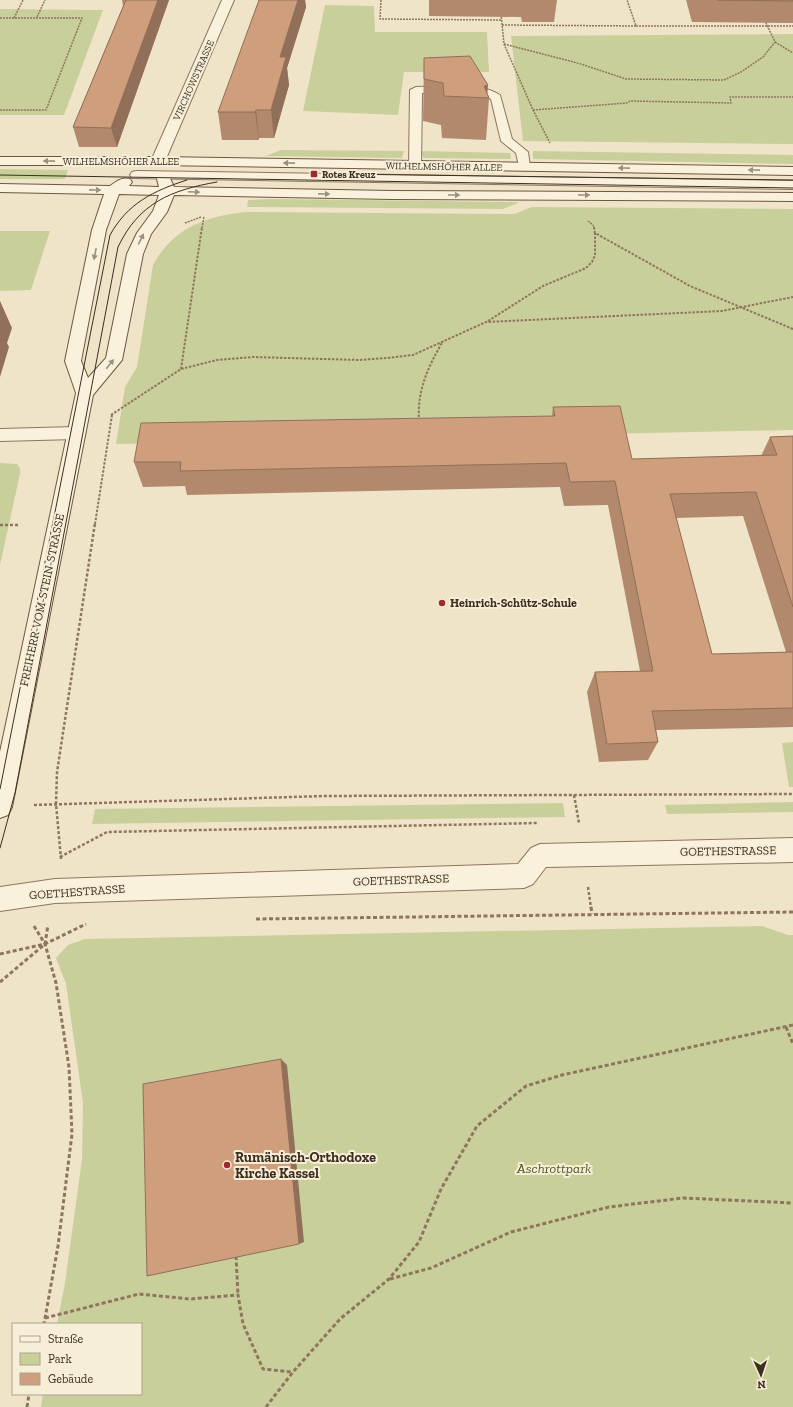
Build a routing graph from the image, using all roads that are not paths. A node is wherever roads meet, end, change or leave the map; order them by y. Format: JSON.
{"nodes":[{"id":1,"x":228,"y":0,"type":"edge"},
{"id":2,"x":0,"y":161,"type":"edge"},
{"id":3,"x":158,"y":161,"type":"junction"},
{"id":4,"x":416,"y":166,"type":"junction"},
{"id":5,"x":524,"y":167,"type":"junction"},
{"id":6,"x":793,"y":171,"type":"edge"},
{"id":7,"x":136,"y":175,"type":"junction"},
{"id":8,"x":163,"y":175,"type":"junction"},
{"id":9,"x":793,"y":185,"type":"edge"},
{"id":10,"x":0,"y":188,"type":"edge"},
{"id":11,"x":113,"y":190,"type":"junction"},
{"id":12,"x":168,"y":191,"type":"junction"},
{"id":13,"x":793,"y":197,"type":"edge"},
{"id":14,"x":85,"y":393,"type":"junction"},
{"id":15,"x":76,"y":433,"type":"junction"},
{"id":16,"x":0,"y":435,"type":"edge"},
{"id":17,"x":0,"y":806,"type":"edge"},
{"id":18,"x":793,"y":850,"type":"edge"},
{"id":19,"x":0,"y":899,"type":"edge"}],
"edges":[{"from":1,"to":3,"type":"street","name":"VIRCHOWSTRASSE"},
{"from":3,"to":2,"type":"street","name":"WILHELMSHÖHER ALLEE","one_way":true},
{"from":4,"to":3,"type":"street","name":"WILHELMSHÖHER ALLEE","one_way":true},
{"from":3,"to":7,"type":"street"},
{"from":3,"to":8,"type":"street"},
{"from":4,"to":5,"type":"street","name":"WILHELMSHÖHER ALLEE"},
{"from":4,"to":5,"type":"lane"},
{"from":6,"to":5,"type":"street","name":"WILHELMSHÖHER ALLEE","one_way":true},
{"from":7,"to":8,"type":"lane"},
{"from":7,"to":11,"type":"street"},
{"from":8,"to":9,"type":"lane"},
{"from":8,"to":12,"type":"street"},
{"from":10,"to":11,"type":"street","one_way":true},
{"from":11,"to":12,"type":"street"},
{"from":11,"to":14,"type":"street","one_way":true},
{"from":12,"to":13,"type":"street","one_way":true},
{"from":14,"to":12,"type":"street","name":"FREIHERR-VOM-STEIN-STRASSE","one_way":true},
{"from":14,"to":15,"type":"street","name":"FREIHERR-VOM-STEIN-STRASSE"},
{"from":15,"to":16,"type":"street"},
{"from":15,"to":17,"type":"street","name":"FREIHERR-VOM-STEIN-STRASSE"},
{"from":18,"to":19,"type":"street","name":"GOETHESTRASSE"}]}
